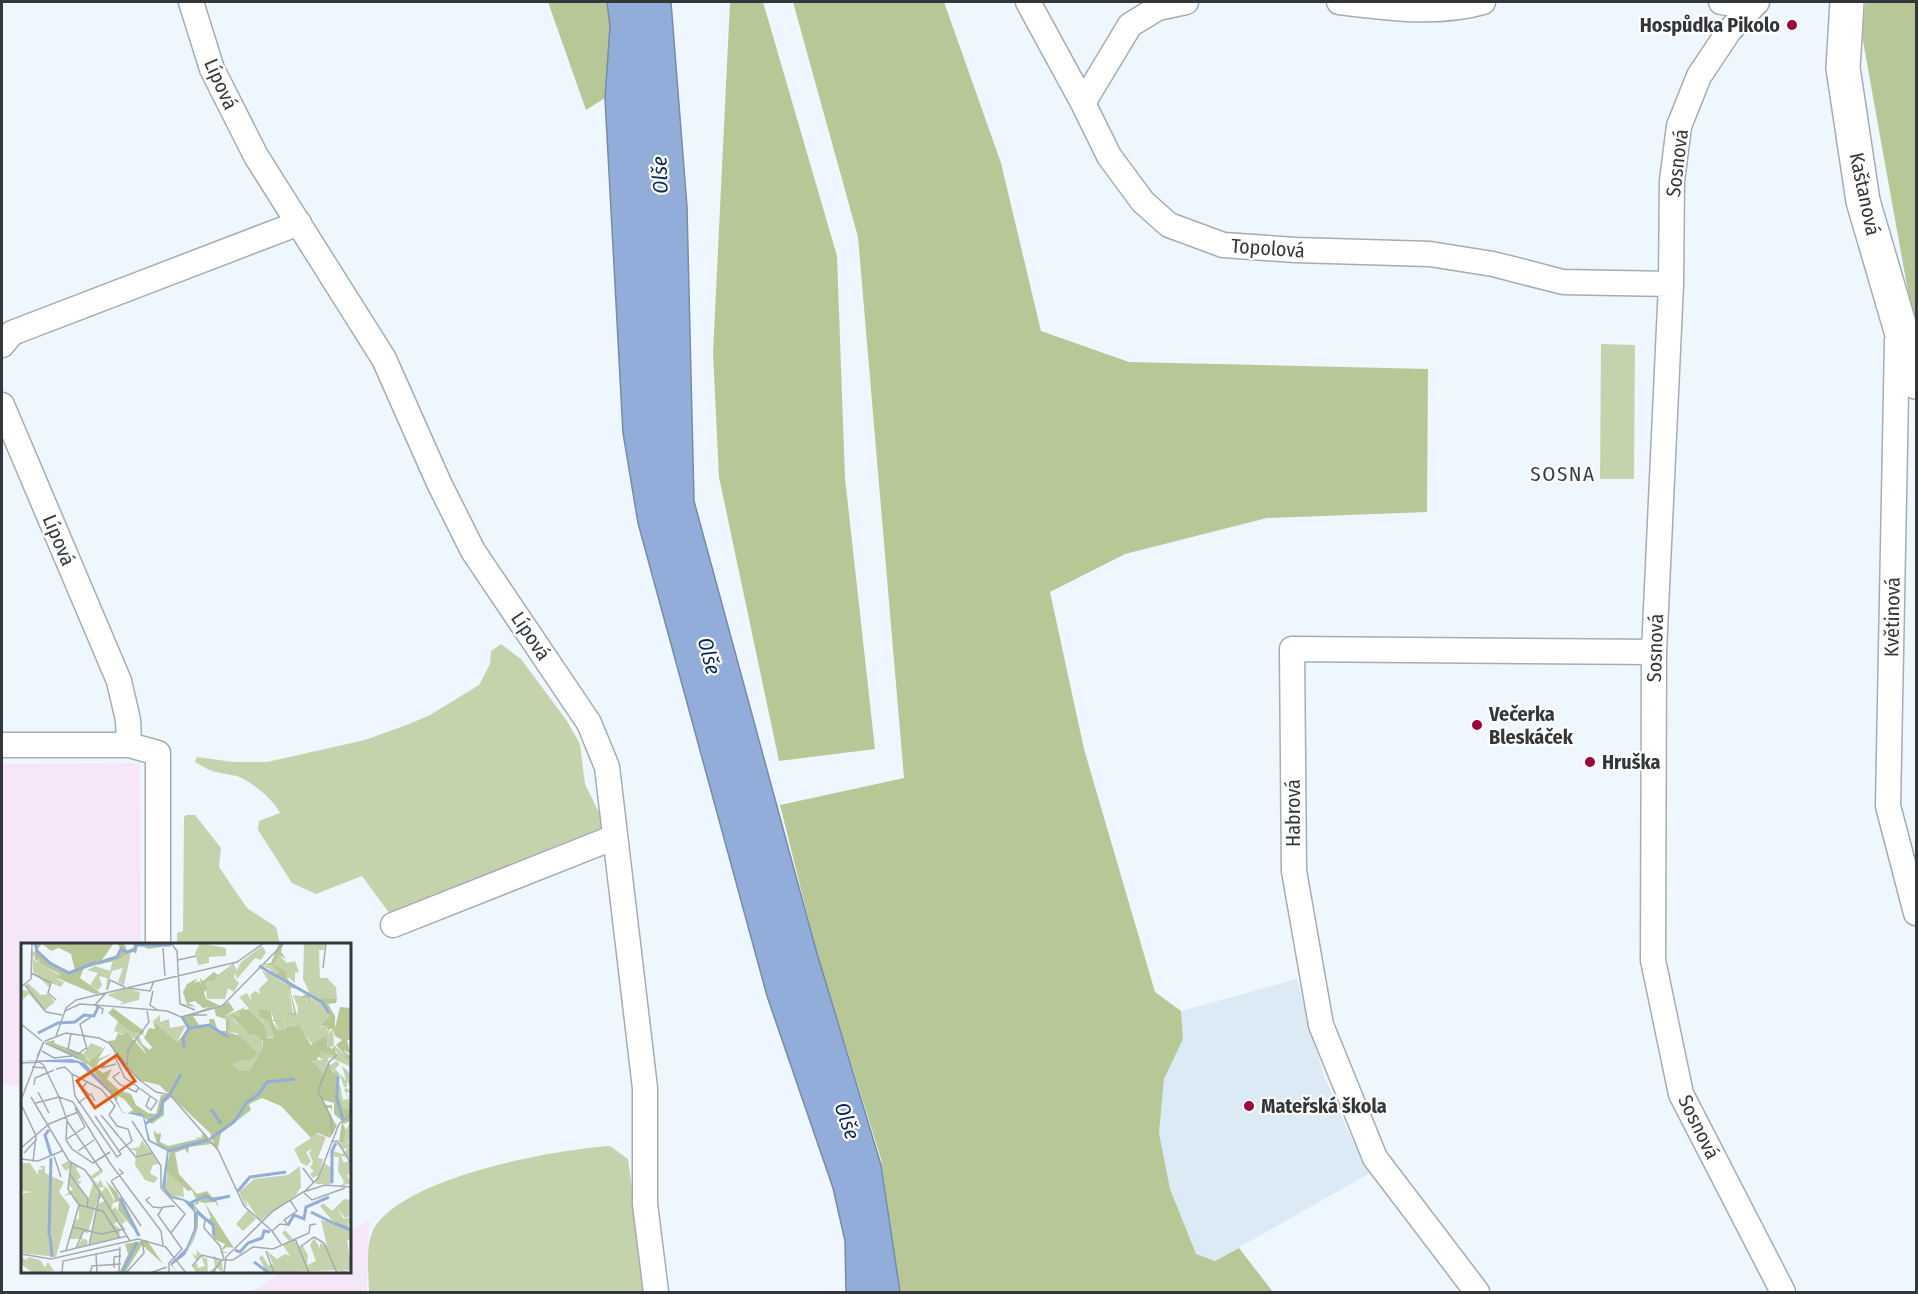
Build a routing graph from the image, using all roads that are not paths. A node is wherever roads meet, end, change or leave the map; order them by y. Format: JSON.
{"nodes":[{"id":1,"x":191,"y":2,"type":"edge"},
{"id":2,"x":1028,"y":2,"type":"edge"},
{"id":3,"x":1186,"y":2,"type":"edge"},
{"id":4,"x":1340,"y":2,"type":"edge"},
{"id":5,"x":1483,"y":2,"type":"edge"},
{"id":6,"x":1721,"y":2,"type":"edge"},
{"id":7,"x":1847,"y":2,"type":"edge"},
{"id":8,"x":1753,"y":4,"type":"edge"},
{"id":9,"x":1083,"y":103,"type":"junction"},
{"id":10,"x":299,"y":223,"type":"junction"},
{"id":11,"x":1671,"y":284,"type":"junction"},
{"id":12,"x":1898,"y":318,"type":"junction"},
{"id":13,"x":2,"y":345,"type":"edge"},
{"id":14,"x":1917,"y":382,"type":"edge"},
{"id":15,"x":2,"y":405,"type":"edge"},
{"id":16,"x":1654,"y":652,"type":"junction"},
{"id":17,"x":2,"y":745,"type":"edge"},
{"id":18,"x":129,"y":745,"type":"junction"},
{"id":19,"x":615,"y":837,"type":"junction"},
{"id":20,"x":1917,"y":913,"type":"edge"},
{"id":21,"x":393,"y":924,"type":"dead end"},
{"id":22,"x":158,"y":943,"type":"edge"},
{"id":23,"x":657,"y":1293,"type":"edge"},
{"id":24,"x":1476,"y":1293,"type":"edge"},
{"id":25,"x":1783,"y":1293,"type":"edge"}],
"edges":[{"from":1,"to":10,"type":"street","name":"Lípová"},
{"from":2,"to":9,"type":"street","name":"Topolová"},
{"from":3,"to":9,"type":"street"},
{"from":4,"to":5,"type":"street"},
{"from":6,"to":8,"type":"street"},
{"from":7,"to":12,"type":"street","name":"Kaštanová"},
{"from":8,"to":11,"type":"street","name":"Sosnová"},
{"from":9,"to":11,"type":"street","name":"Topolová"},
{"from":10,"to":13,"type":"street"},
{"from":10,"to":19,"type":"street","name":"Lípová"},
{"from":11,"to":16,"type":"street","name":"Sosnová"},
{"from":12,"to":14,"type":"street","name":"Kaštanová"},
{"from":12,"to":20,"type":"street","name":"Květinová"},
{"from":15,"to":18,"type":"street","name":"Lípová"},
{"from":16,"to":24,"type":"street","name":"Habrová"},
{"from":16,"to":25,"type":"street","name":"Sosnová"},
{"from":17,"to":18,"type":"street"},
{"from":18,"to":22,"type":"street"},
{"from":19,"to":21,"type":"street"},
{"from":19,"to":23,"type":"street","name":"Lípová"}]}
